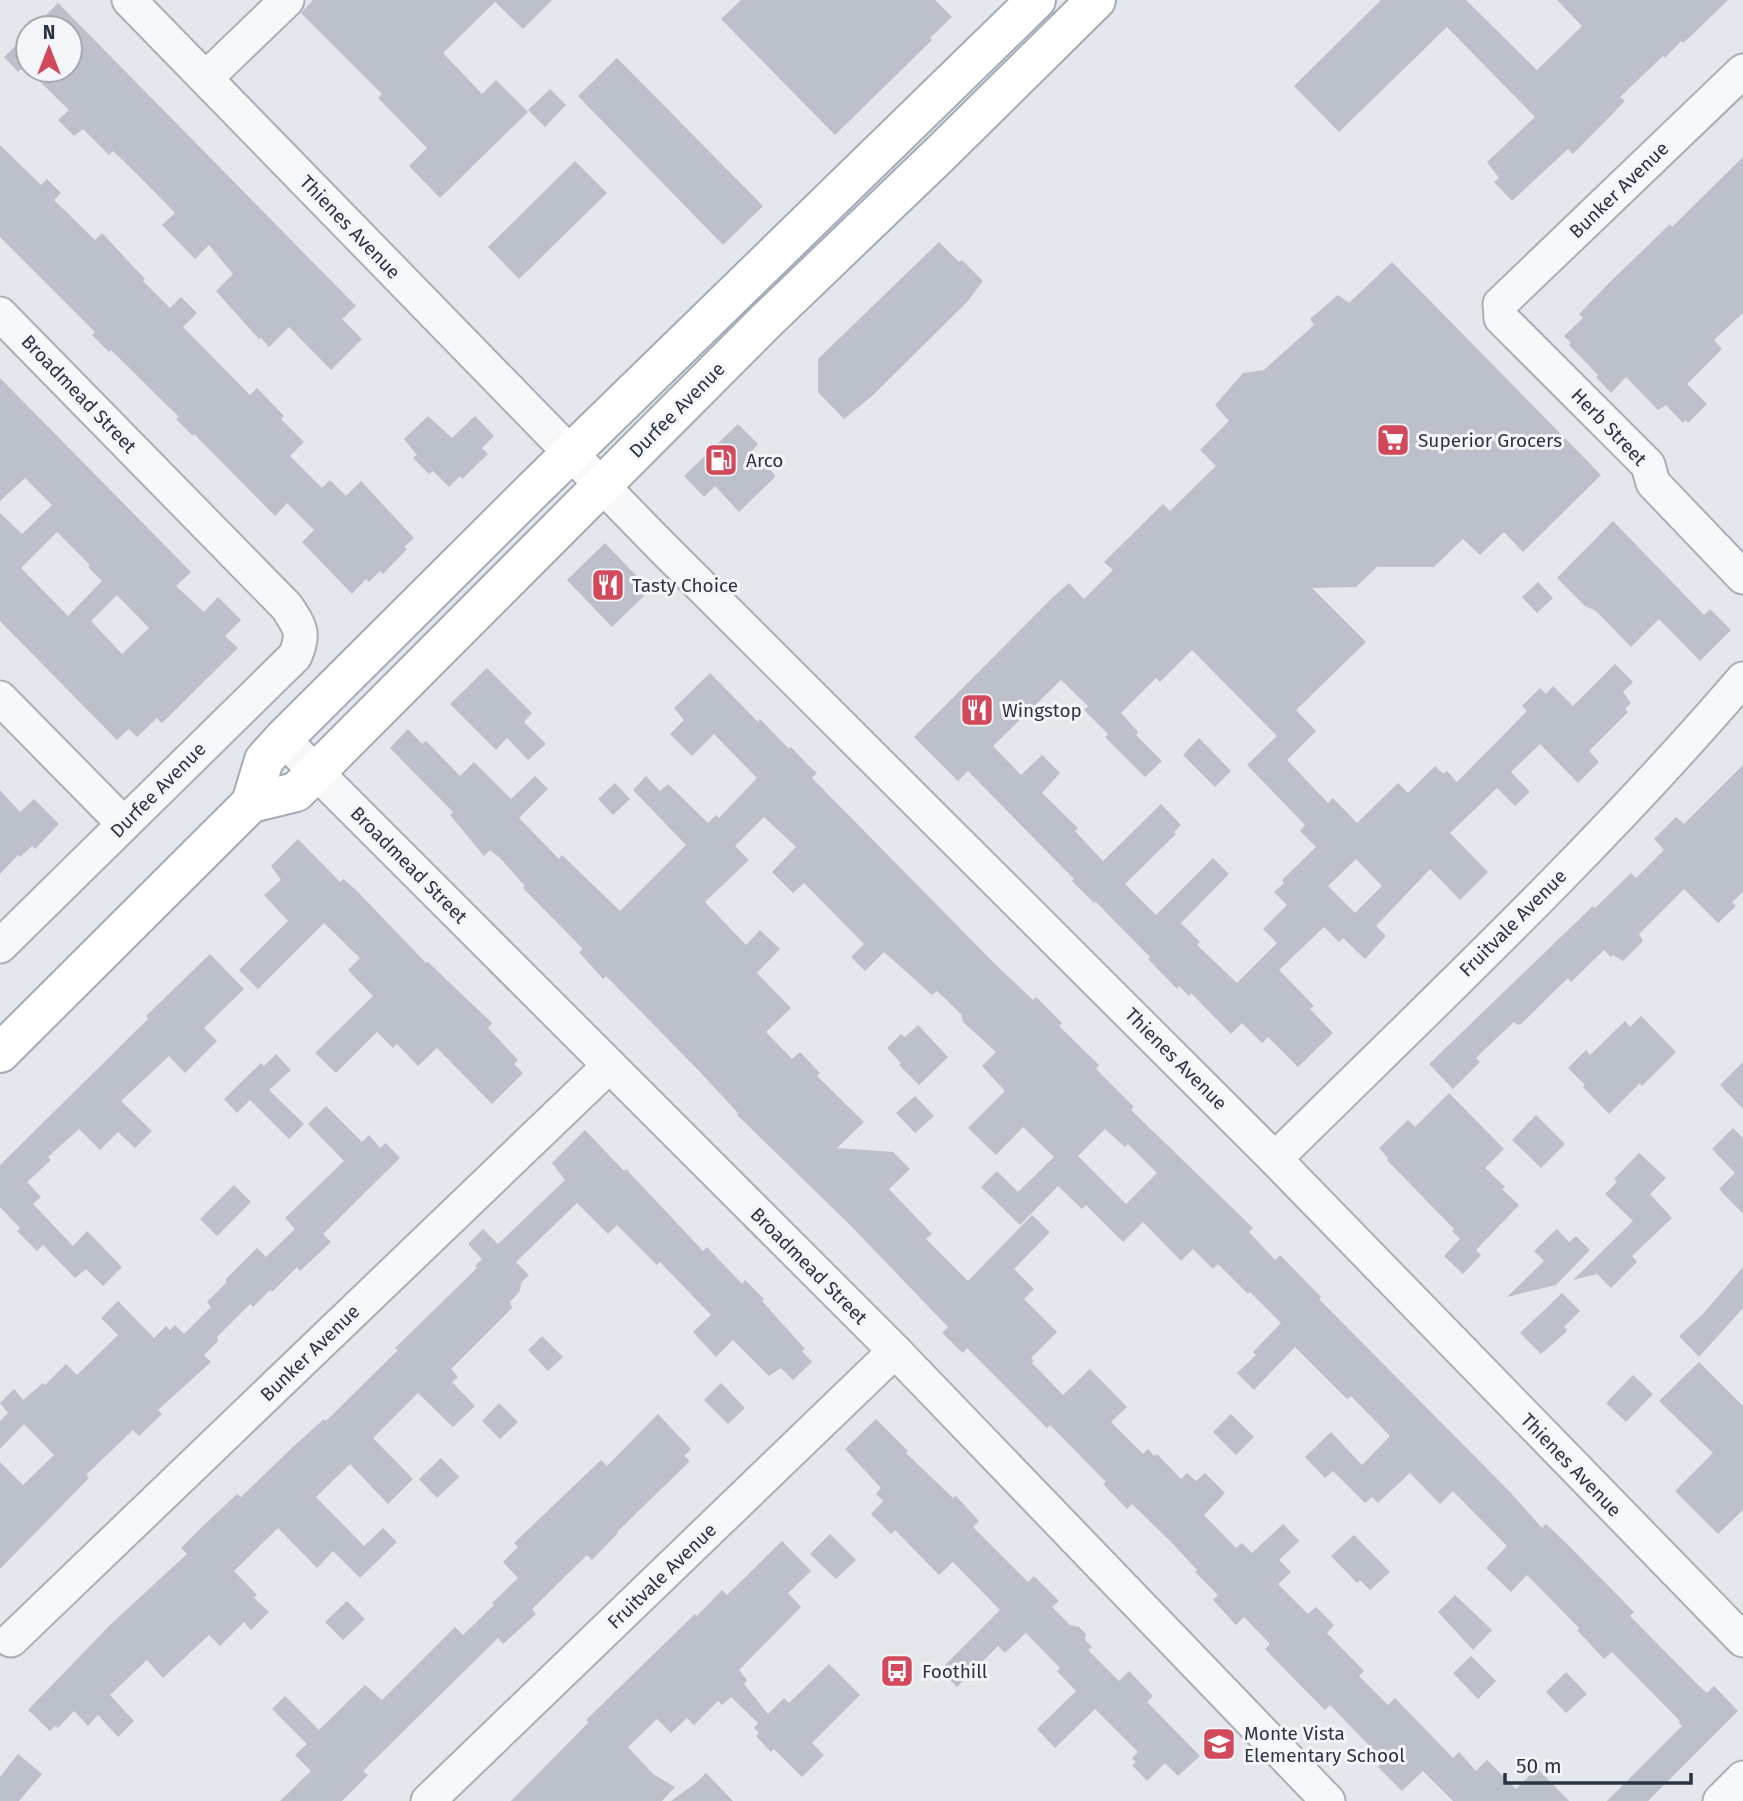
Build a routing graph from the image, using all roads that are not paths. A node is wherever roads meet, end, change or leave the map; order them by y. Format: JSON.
{"nodes":[{"id":1,"x":129,"y":0,"type":"edge"},
{"id":2,"x":287,"y":0,"type":"edge"},
{"id":3,"x":1036,"y":0,"type":"edge"},
{"id":4,"x":1096,"y":0,"type":"edge"},
{"id":5,"x":1743,"y":71,"type":"edge"},
{"id":6,"x":206,"y":78,"type":"junction"},
{"id":7,"x":1499,"y":312,"type":"joint"},
{"id":8,"x":0,"y":314,"type":"edge"},
{"id":9,"x":572,"y":453,"type":"junction"},
{"id":10,"x":602,"y":485,"type":"junction"},
{"id":11,"x":1743,"y":576,"type":"edge"},
{"id":12,"x":300,"y":627,"type":"joint"},
{"id":13,"x":1743,"y":679,"type":"edge"},
{"id":14,"x":0,"y":698,"type":"edge"},
{"id":15,"x":283,"y":739,"type":"junction"},
{"id":16,"x":316,"y":772,"type":"junction"},
{"id":17,"x":251,"y":803,"type":"junction"},
{"id":18,"x":124,"y":824,"type":"junction"},
{"id":19,"x":0,"y":946,"type":"edge"},
{"id":20,"x":0,"y":1053,"type":"edge"},
{"id":21,"x":609,"y":1066,"type":"junction"},
{"id":22,"x":1275,"y":1159,"type":"junction"},
{"id":23,"x":895,"y":1351,"type":"junction"},
{"id":24,"x":11,"y":1640,"type":"dead end"},
{"id":25,"x":1743,"y":1640,"type":"edge"},
{"id":26,"x":1743,"y":1778,"type":"edge"},
{"id":27,"x":429,"y":1801,"type":"edge"},
{"id":28,"x":1328,"y":1801,"type":"edge"},
{"id":29,"x":1720,"y":1801,"type":"edge"}],
"edges":[{"from":1,"to":6,"type":"street","name":"Thienes Avenue"},
{"from":2,"to":6,"type":"street"},
{"from":3,"to":9,"type":"main road"},
{"from":4,"to":10,"type":"main road","name":"Durfee Avenue"},
{"from":5,"to":7,"type":"street","name":"Bunker Avenue"},
{"from":6,"to":9,"type":"street","name":"Thienes Avenue"},
{"from":7,"to":11,"type":"street","name":"Herb Street"},
{"from":8,"to":12,"type":"street","name":"Broadmead Street"},
{"from":9,"to":10,"type":"street","name":"Thienes Avenue"},
{"from":9,"to":15,"type":"main road"},
{"from":10,"to":16,"type":"main road","name":"Durfee Avenue"},
{"from":10,"to":22,"type":"street","name":"Thienes Avenue"},
{"from":12,"to":18,"type":"street","name":"Durfee Avenue"},
{"from":13,"to":22,"type":"street","name":"Fruitvale Avenue"},
{"from":14,"to":18,"type":"street"},
{"from":15,"to":16,"type":"street","name":"Broadmead Street"},
{"from":15,"to":17,"type":"main road"},
{"from":16,"to":17,"type":"main road","name":"Durfee Avenue"},
{"from":16,"to":21,"type":"street","name":"Broadmead Street"},
{"from":17,"to":20,"type":"main road"},
{"from":18,"to":19,"type":"street","name":"Durfee Avenue"},
{"from":21,"to":23,"type":"street","name":"Broadmead Street"},
{"from":21,"to":24,"type":"street","name":"Bunker Avenue"},
{"from":22,"to":25,"type":"street","name":"Thienes Avenue"},
{"from":23,"to":27,"type":"street","name":"Fruitvale Avenue"},
{"from":23,"to":28,"type":"street","name":"Broadmead Street"},
{"from":26,"to":29,"type":"street"}]}
